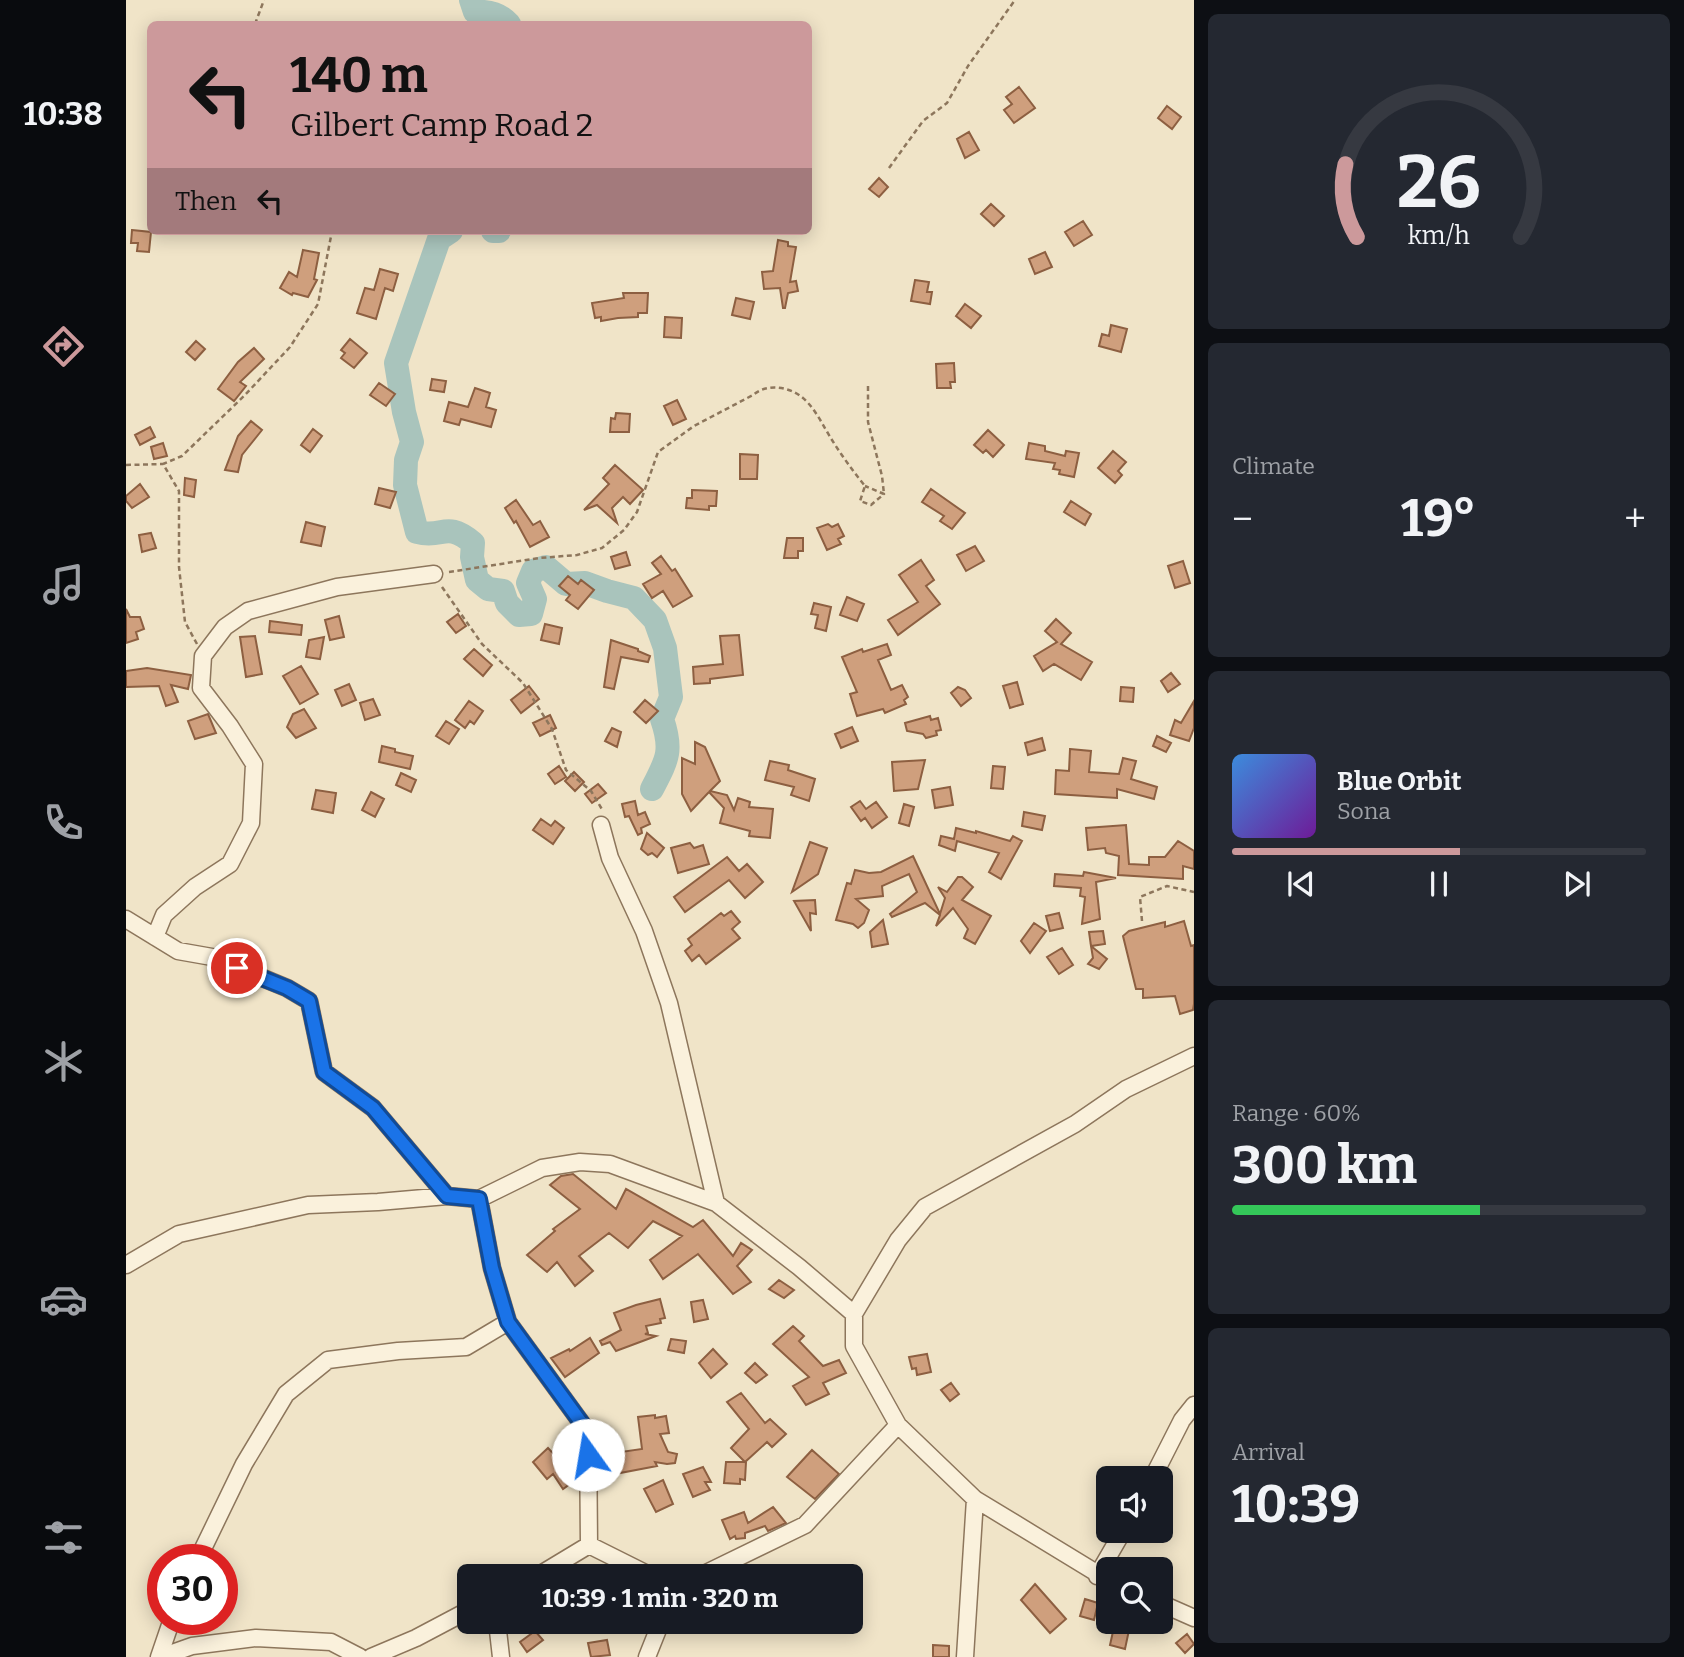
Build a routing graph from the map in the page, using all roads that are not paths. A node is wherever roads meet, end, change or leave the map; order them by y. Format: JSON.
{"nodes":[{"id":1,"x":434,"y":573,"type":"road end"},
{"id":2,"x":601,"y":825,"type":"road end"},
{"id":3,"x":126,"y":919,"type":"edge"},
{"id":4,"x":155,"y":937,"type":"junction"},
{"id":5,"x":1194,"y":1056,"type":"edge"},
{"id":6,"x":447,"y":1196,"type":"junction"},
{"id":7,"x":479,"y":1199,"type":"junction"},
{"id":8,"x":716,"y":1203,"type":"junction"},
{"id":9,"x":126,"y":1265,"type":"edge"},
{"id":10,"x":854,"y":1314,"type":"junction"},
{"id":11,"x":508,"y":1322,"type":"junction"},
{"id":12,"x":1194,"y":1405,"type":"edge"},
{"id":13,"x":898,"y":1425,"type":"junction"},
{"id":14,"x":1159,"y":1466,"type":"edge"},
{"id":15,"x":975,"y":1499,"type":"junction"},
{"id":16,"x":205,"y":1544,"type":"edge"},
{"id":17,"x":589,"y":1545,"type":"junction"},
{"id":18,"x":558,"y":1564,"type":"edge"},
{"id":19,"x":627,"y":1564,"type":"edge"},
{"id":20,"x":725,"y":1564,"type":"edge"},
{"id":21,"x":1096,"y":1574,"type":"edge"},
{"id":22,"x":1173,"y":1609,"type":"edge"},
{"id":23,"x":457,"y":1616,"type":"edge"},
{"id":24,"x":1194,"y":1618,"type":"edge"},
{"id":25,"x":498,"y":1634,"type":"edge"},
{"id":26,"x":656,"y":1634,"type":"edge"},
{"id":27,"x":167,"y":1635,"type":"edge"},
{"id":28,"x":160,"y":1657,"type":"edge"},
{"id":29,"x":360,"y":1657,"type":"edge"},
{"id":30,"x":371,"y":1657,"type":"edge"},
{"id":31,"x":501,"y":1657,"type":"edge"},
{"id":32,"x":647,"y":1657,"type":"edge"},
{"id":33,"x":965,"y":1657,"type":"edge"}],
"edges":[{"from":1,"to":4,"type":"street"},
{"from":2,"to":8,"type":"street"},
{"from":3,"to":4,"type":"street"},
{"from":4,"to":6,"type":"street"},
{"from":5,"to":10,"type":"street"},
{"from":6,"to":7,"type":"street"},
{"from":6,"to":9,"type":"street"},
{"from":7,"to":8,"type":"street"},
{"from":7,"to":11,"type":"street"},
{"from":8,"to":10,"type":"street"},
{"from":10,"to":13,"type":"street"},
{"from":11,"to":16,"type":"street"},
{"from":11,"to":17,"type":"street"},
{"from":12,"to":14,"type":"street"},
{"from":13,"to":15,"type":"street"},
{"from":13,"to":20,"type":"street"},
{"from":15,"to":21,"type":"street"},
{"from":15,"to":33,"type":"street"},
{"from":17,"to":18,"type":"street"},
{"from":17,"to":19,"type":"street"},
{"from":22,"to":24,"type":"street"},
{"from":23,"to":30,"type":"street"},
{"from":25,"to":31,"type":"street"},
{"from":26,"to":32,"type":"street"},
{"from":27,"to":28,"type":"street"},
{"from":28,"to":29,"type":"street"}]}
